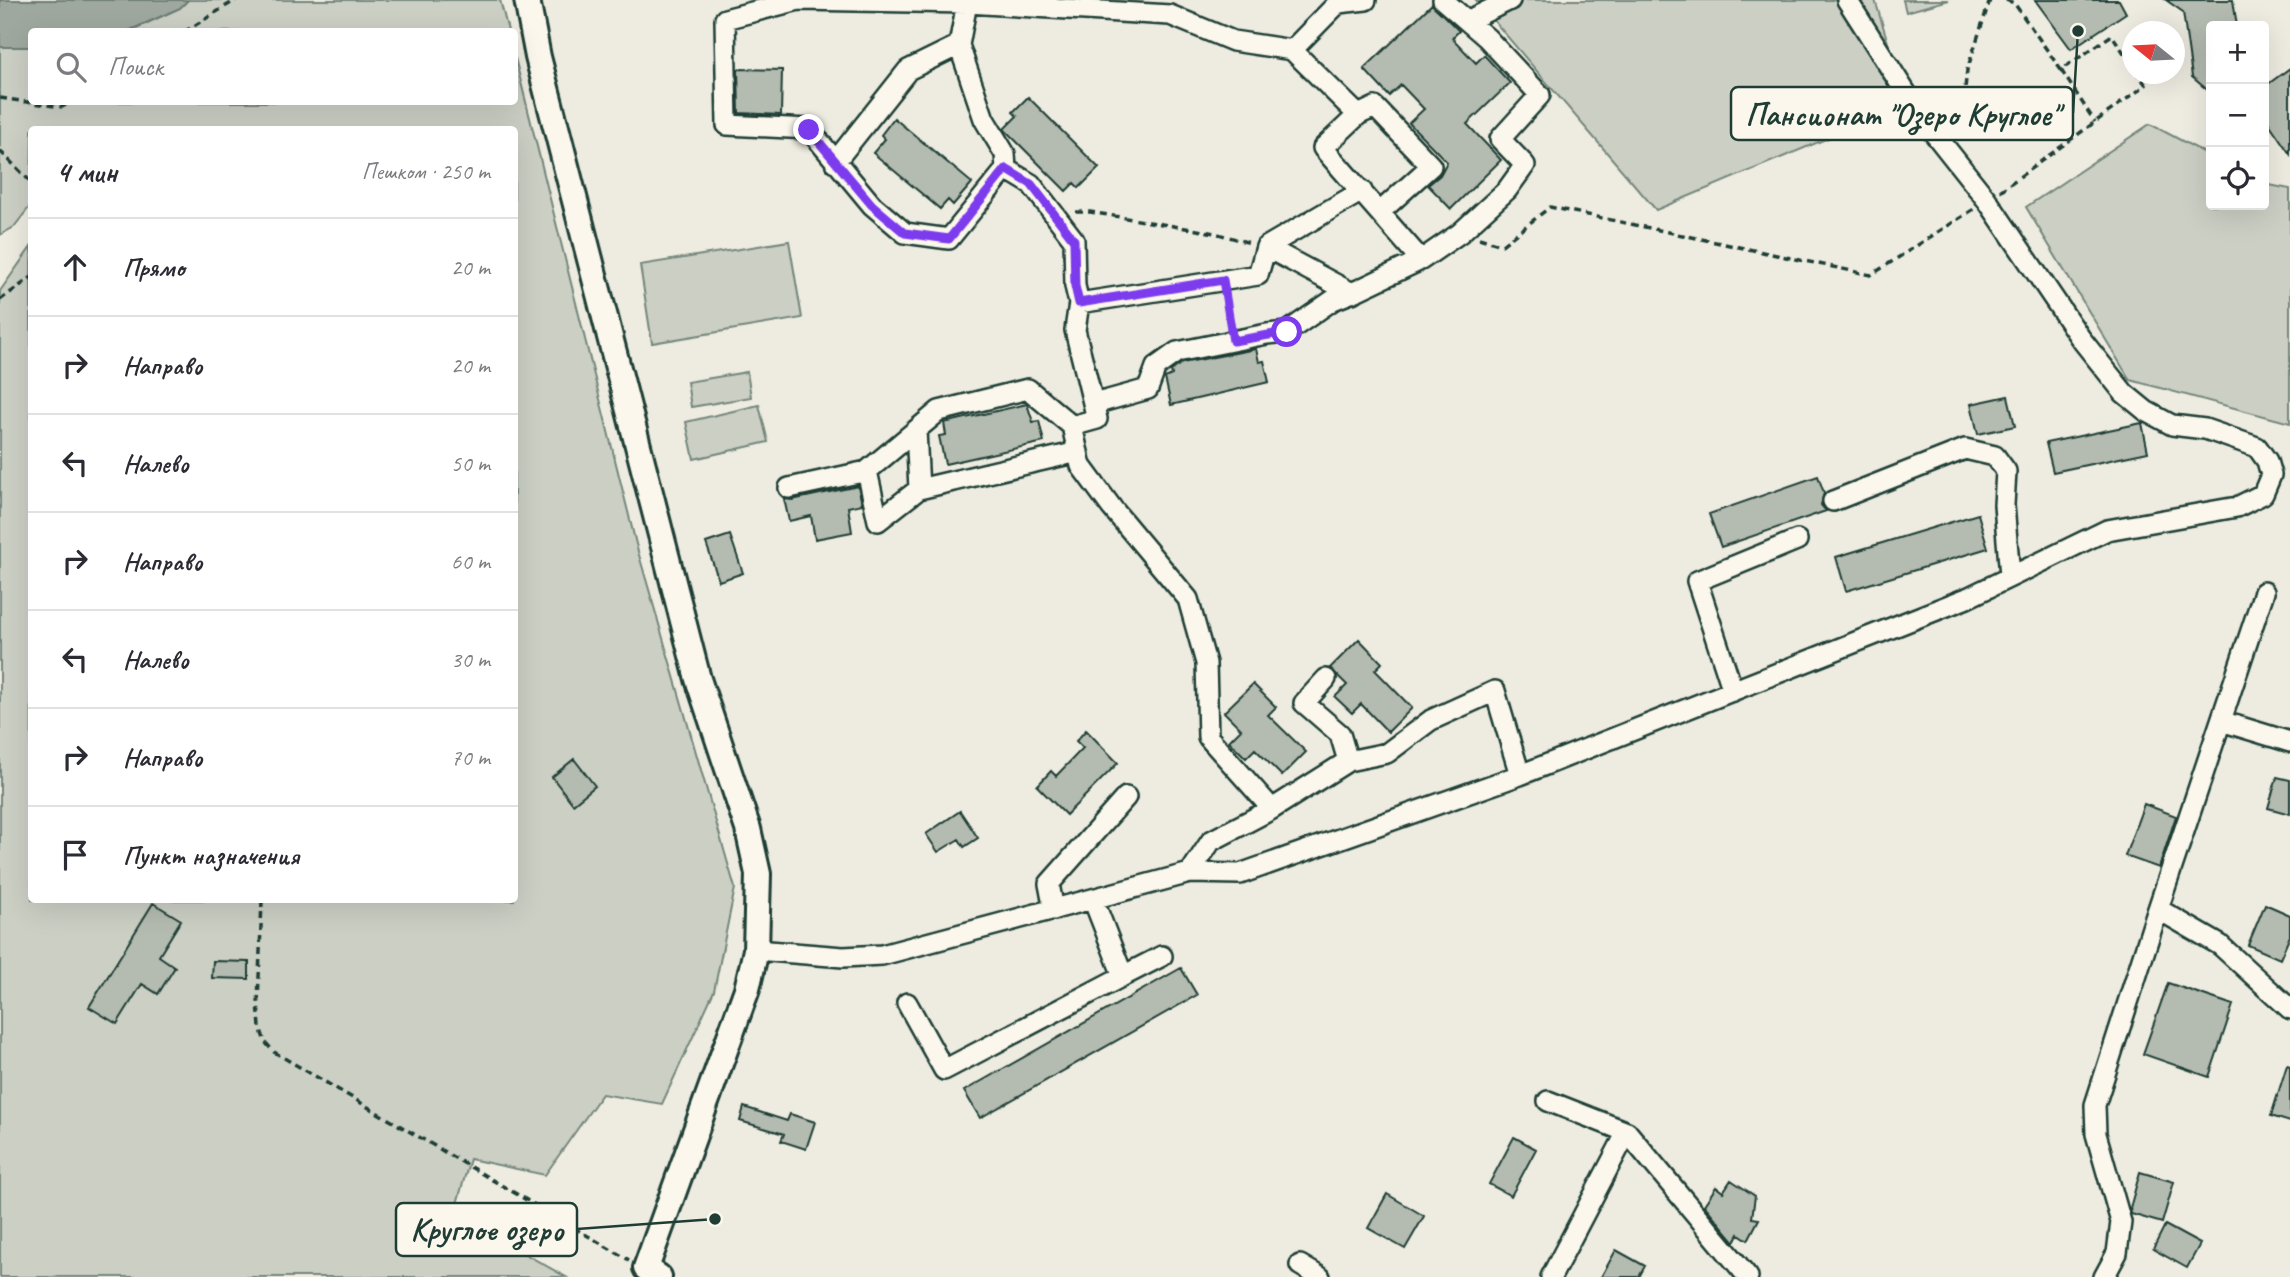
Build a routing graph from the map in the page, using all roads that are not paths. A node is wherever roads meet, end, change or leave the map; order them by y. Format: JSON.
{"nodes":[{"id":1,"x":527,"y":0,"type":"edge"},
{"id":2,"x":1366,"y":0,"type":"edge"},
{"id":3,"x":1443,"y":0,"type":"edge"},
{"id":4,"x":1510,"y":0,"type":"edge"},
{"id":5,"x":1847,"y":0,"type":"edge"},
{"id":6,"x":967,"y":3,"type":"junction"},
{"id":7,"x":1467,"y":21,"type":"junction"},
{"id":8,"x":959,"y":46,"type":"junction"},
{"id":9,"x":1292,"y":50,"type":"junction"},
{"id":10,"x":1358,"y":115,"type":"junction"},
{"id":11,"x":835,"y":162,"type":"junction"},
{"id":12,"x":1006,"y":169,"type":"junction"},
{"id":13,"x":1362,"y":191,"type":"junction"},
{"id":14,"x":1380,"y":212,"type":"junction"},
{"id":15,"x":1266,"y":247,"type":"junction"},
{"id":16,"x":1421,"y":260,"type":"junction"},
{"id":17,"x":1352,"y":293,"type":"junction"},
{"id":18,"x":1079,"y":303,"type":"junction"},
{"id":19,"x":1094,"y":404,"type":"junction"},
{"id":20,"x":1072,"y":426,"type":"junction"},
{"id":21,"x":916,"y":430,"type":"junction"},
{"id":22,"x":1078,"y":452,"type":"junction"},
{"id":23,"x":867,"y":471,"type":"junction"},
{"id":24,"x":789,"y":488,"type":"dead end"},
{"id":25,"x":919,"y":489,"type":"junction"},
{"id":26,"x":1833,"y":501,"type":"dead end"},
{"id":27,"x":1797,"y":540,"type":"dead end"},
{"id":28,"x":2010,"y":576,"type":"junction"},
{"id":29,"x":2264,"y":592,"type":"dead end"},
{"id":30,"x":1326,"y":680,"type":"dead end"},
{"id":31,"x":1733,"y":691,"type":"junction"},
{"id":32,"x":2221,"y":721,"type":"junction"},
{"id":33,"x":2290,"y":742,"type":"edge"},
{"id":34,"x":1348,"y":761,"type":"junction"},
{"id":35,"x":1520,"y":775,"type":"junction"},
{"id":36,"x":1126,"y":797,"type":"dead end"},
{"id":37,"x":1272,"y":809,"type":"junction"},
{"id":38,"x":1190,"y":873,"type":"junction"},
{"id":39,"x":1093,"y":899,"type":"junction"},
{"id":40,"x":2158,"y":909,"type":"junction"},
{"id":41,"x":1054,"y":910,"type":"junction"},
{"id":42,"x":756,"y":950,"type":"junction"},
{"id":43,"x":1161,"y":956,"type":"dead end"},
{"id":44,"x":1123,"y":976,"type":"junction"},
{"id":45,"x":907,"y":1003,"type":"dead end"},
{"id":46,"x":2290,"y":1009,"type":"edge"},
{"id":47,"x":1548,"y":1101,"type":"dead end"},
{"id":48,"x":1627,"y":1132,"type":"junction"},
{"id":49,"x":1300,"y":1265,"type":"dead end"},
{"id":50,"x":650,"y":1274,"type":"edge"},
{"id":51,"x":1320,"y":1277,"type":"edge"},
{"id":52,"x":1551,"y":1277,"type":"edge"},
{"id":53,"x":1748,"y":1277,"type":"edge"},
{"id":54,"x":2104,"y":1277,"type":"edge"}],
"edges":[{"from":1,"to":42,"type":"main road"},
{"from":2,"to":9,"type":"street"},
{"from":3,"to":7,"type":"street"},
{"from":4,"to":7,"type":"street"},
{"from":5,"to":28,"type":"street"},
{"from":6,"to":8,"type":"street"},
{"from":6,"to":9,"type":"street"},
{"from":6,"to":11,"type":"street"},
{"from":7,"to":16,"type":"street"},
{"from":8,"to":11,"type":"street"},
{"from":8,"to":12,"type":"street"},
{"from":9,"to":10,"type":"street"},
{"from":10,"to":13,"type":"street"},
{"from":10,"to":14,"type":"street"},
{"from":11,"to":12,"type":"street"},
{"from":12,"to":18,"type":"street"},
{"from":13,"to":14,"type":"street"},
{"from":13,"to":15,"type":"street"},
{"from":14,"to":16,"type":"street"},
{"from":15,"to":17,"type":"street"},
{"from":15,"to":18,"type":"street"},
{"from":16,"to":17,"type":"street"},
{"from":17,"to":19,"type":"street"},
{"from":18,"to":19,"type":"street"},
{"from":19,"to":20,"type":"street"},
{"from":20,"to":21,"type":"street"},
{"from":20,"to":22,"type":"street"},
{"from":21,"to":23,"type":"street"},
{"from":21,"to":25,"type":"street"},
{"from":22,"to":25,"type":"street"},
{"from":22,"to":37,"type":"street"},
{"from":23,"to":24,"type":"street"},
{"from":23,"to":25,"type":"street"},
{"from":26,"to":28,"type":"street"},
{"from":27,"to":31,"type":"street"},
{"from":28,"to":31,"type":"street"},
{"from":29,"to":32,"type":"street"},
{"from":30,"to":34,"type":"street"},
{"from":31,"to":35,"type":"street"},
{"from":32,"to":33,"type":"street"},
{"from":32,"to":40,"type":"street"},
{"from":34,"to":35,"type":"street"},
{"from":34,"to":37,"type":"street"},
{"from":35,"to":38,"type":"street"},
{"from":36,"to":41,"type":"street"},
{"from":37,"to":38,"type":"street"},
{"from":38,"to":39,"type":"street"},
{"from":39,"to":41,"type":"street"},
{"from":39,"to":44,"type":"street"},
{"from":40,"to":46,"type":"street"},
{"from":40,"to":54,"type":"street"},
{"from":41,"to":42,"type":"street"},
{"from":42,"to":50,"type":"main road"},
{"from":43,"to":44,"type":"street"},
{"from":44,"to":45,"type":"street"},
{"from":47,"to":48,"type":"street"},
{"from":48,"to":52,"type":"street"},
{"from":48,"to":53,"type":"street"},
{"from":49,"to":51,"type":"street"}]}
